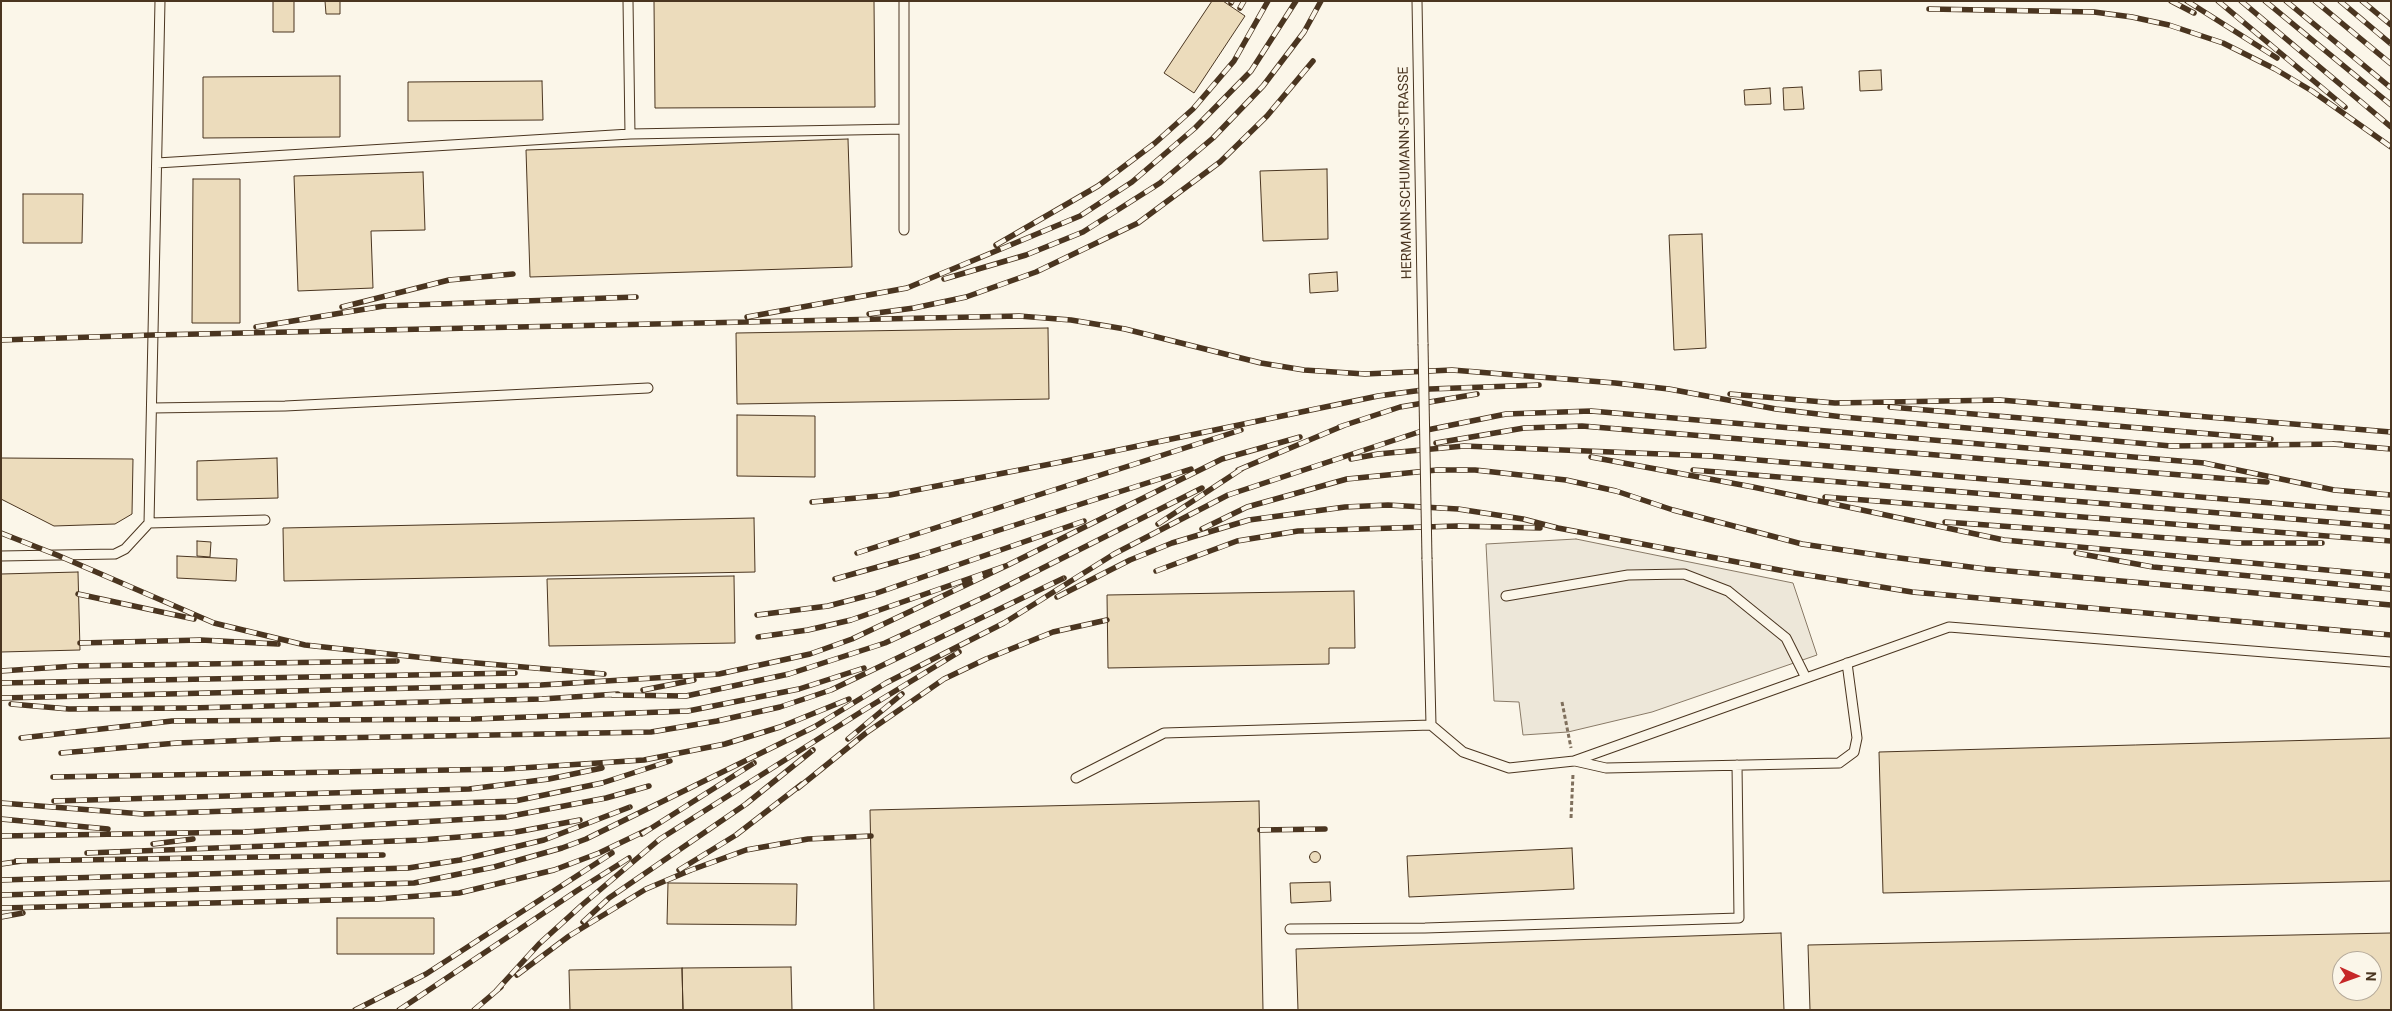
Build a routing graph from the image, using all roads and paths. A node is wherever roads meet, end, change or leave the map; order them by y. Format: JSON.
{"nodes":[{"id":1,"x":160,"y":1,"type":"edge"},
{"id":2,"x":628,"y":1,"type":"edge"},
{"id":3,"x":904,"y":1,"type":"edge"},
{"id":4,"x":1416,"y":1,"type":"edge"},
{"id":5,"x":904,"y":129,"type":"junction"},
{"id":6,"x":630,"y":134,"type":"junction"},
{"id":7,"x":157,"y":162,"type":"junction"},
{"id":8,"x":904,"y":230,"type":"dead end"},
{"id":9,"x":648,"y":388,"type":"dead end"},
{"id":10,"x":152,"y":408,"type":"junction"},
{"id":11,"x":266,"y":520,"type":"dead end"},
{"id":12,"x":149,"y":523,"type":"junction"},
{"id":13,"x":1,"y":556,"type":"edge"},
{"id":14,"x":1506,"y":596,"type":"dead end"},
{"id":15,"x":2391,"y":662,"type":"edge"},
{"id":16,"x":1847,"y":663,"type":"junction"},
{"id":17,"x":1806,"y":678,"type":"junction"},
{"id":18,"x":1431,"y":725,"type":"junction"},
{"id":19,"x":1574,"y":761,"type":"junction"},
{"id":20,"x":1737,"y":765,"type":"junction"},
{"id":21,"x":1076,"y":778,"type":"dead end"},
{"id":22,"x":1290,"y":929,"type":"dead end"}],
"edges":[{"from":1,"to":7,"type":"lane"},
{"from":2,"to":6,"type":"lane"},
{"from":3,"to":5,"type":"lane"},
{"from":4,"to":18,"type":"lane","name":"HERMANN-SCHUMANN-STRASSE","bridge":true},
{"from":5,"to":6,"type":"lane"},
{"from":5,"to":8,"type":"lane"},
{"from":6,"to":7,"type":"lane"},
{"from":7,"to":10,"type":"lane"},
{"from":9,"to":10,"type":"lane"},
{"from":10,"to":12,"type":"lane"},
{"from":11,"to":12,"type":"lane"},
{"from":12,"to":13,"type":"lane"},
{"from":14,"to":17,"type":"lane"},
{"from":15,"to":16,"type":"lane"},
{"from":16,"to":17,"type":"lane"},
{"from":16,"to":20,"type":"lane"},
{"from":17,"to":19,"type":"lane"},
{"from":18,"to":19,"type":"lane"},
{"from":18,"to":21,"type":"lane"},
{"from":19,"to":20,"type":"lane"},
{"from":20,"to":22,"type":"lane"}]}
